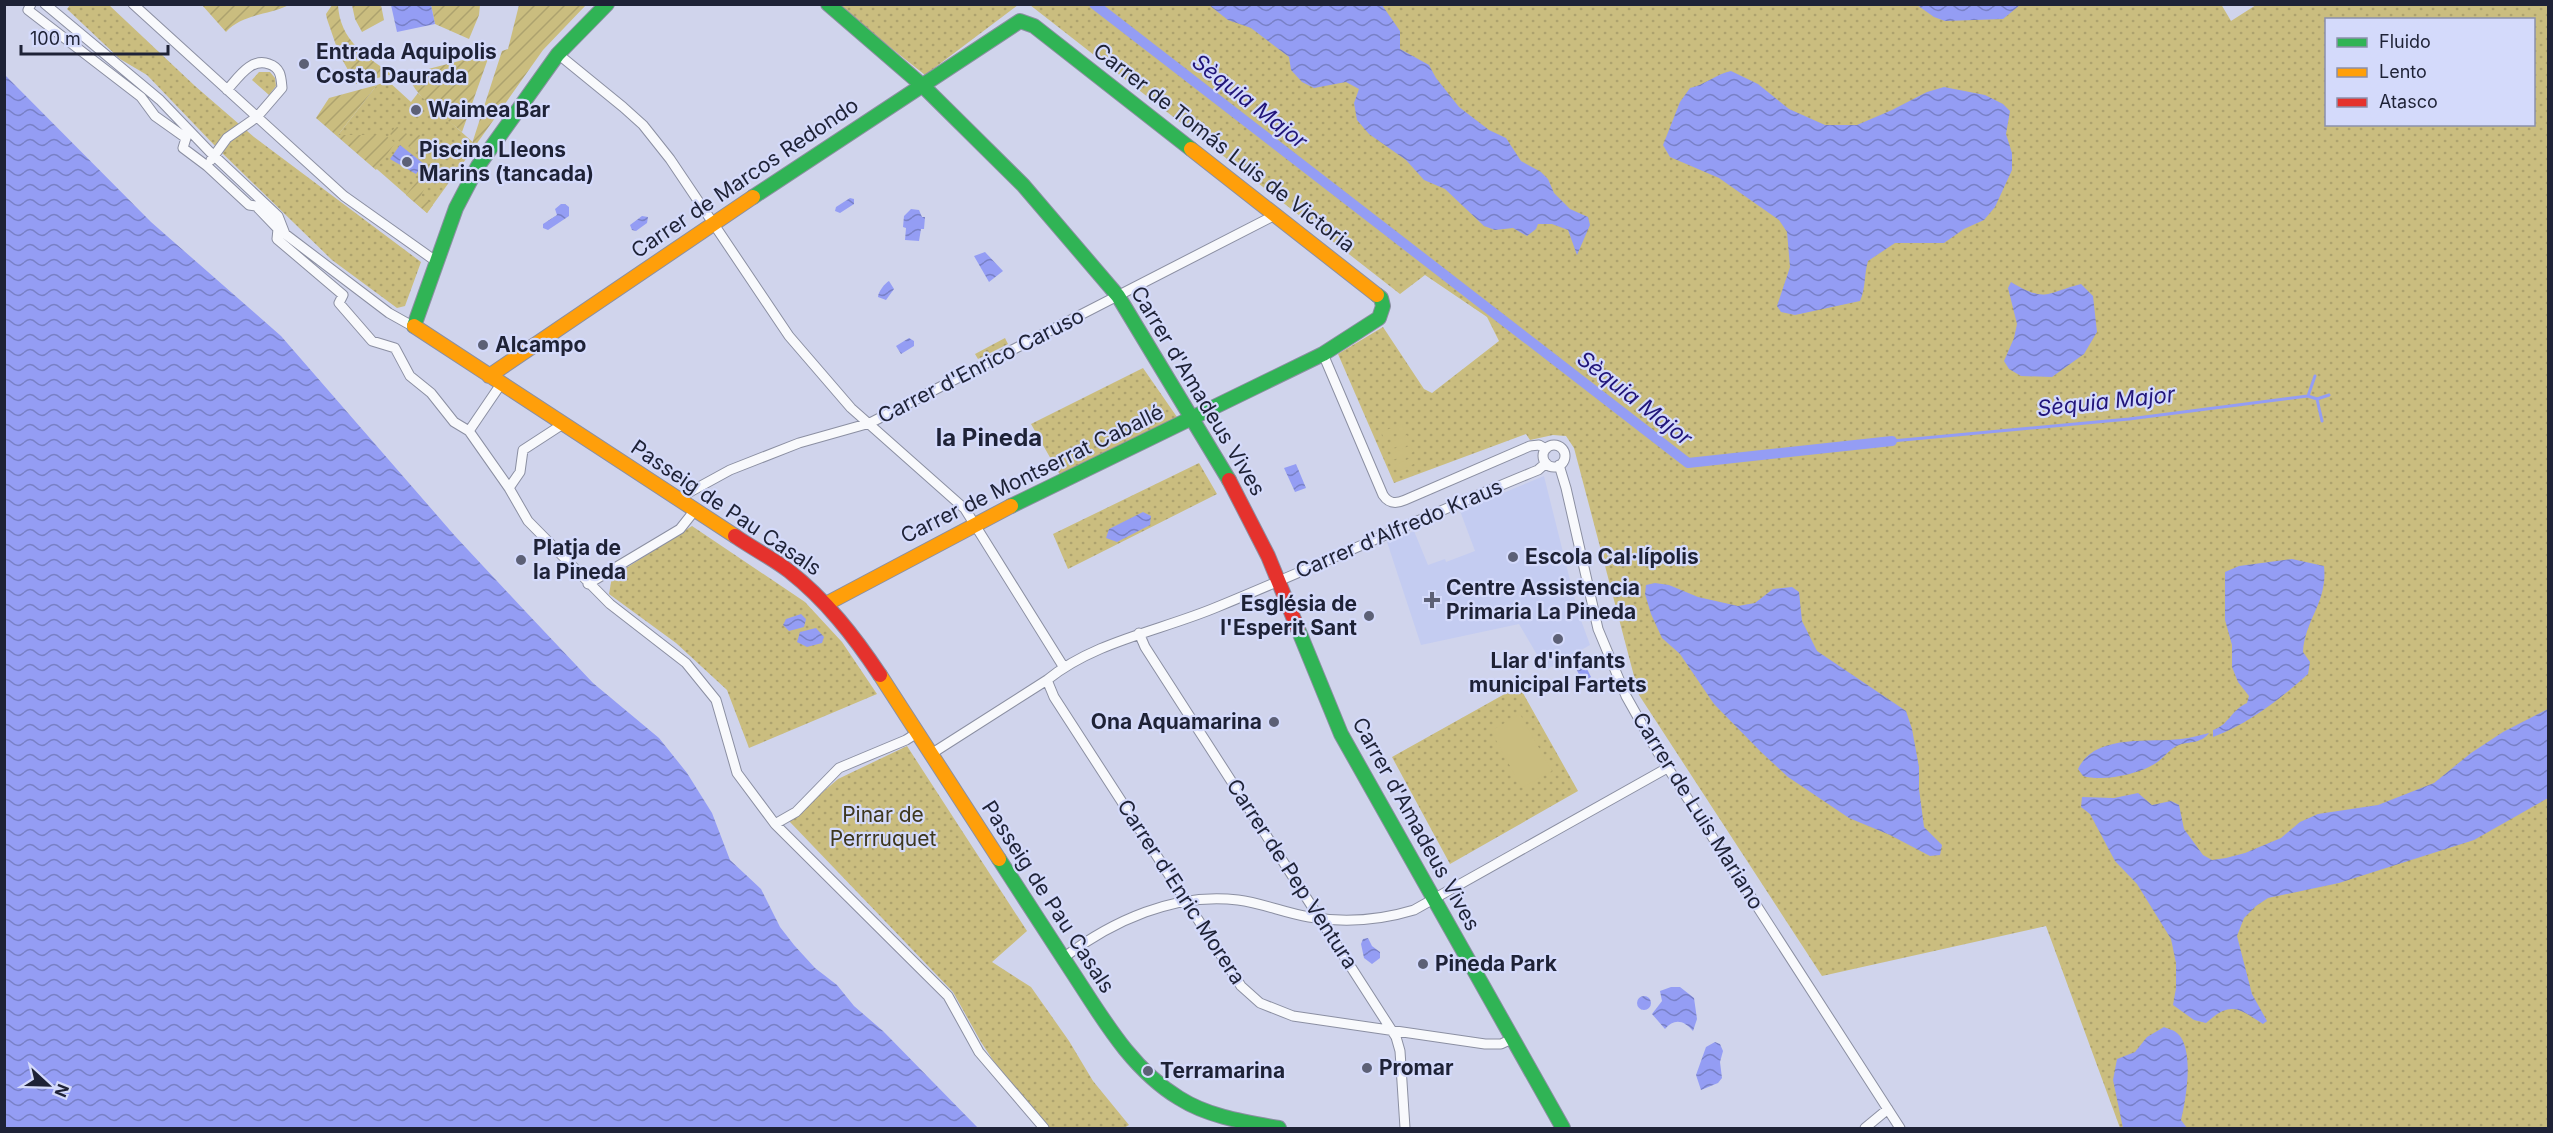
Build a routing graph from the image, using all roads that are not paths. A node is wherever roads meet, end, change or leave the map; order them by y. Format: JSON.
{"nodes":[{"id":1,"x":31,"y":4,"type":"edge"},
{"id":2,"x":133,"y":4,"type":"edge"},
{"id":3,"x":607,"y":4,"type":"edge"},
{"id":4,"x":828,"y":4,"type":"edge"},
{"id":5,"x":50,"y":6,"type":"edge"},
{"id":6,"x":1027,"y":22,"type":"joint"},
{"id":7,"x":558,"y":54,"type":"junction"},
{"id":8,"x":922,"y":86,"type":"junction"},
{"id":9,"x":227,"y":90,"type":"junction"},
{"id":10,"x":257,"y":117,"type":"junction"},
{"id":11,"x":214,"y":156,"type":"junction"},
{"id":12,"x":207,"y":166,"type":"junction"},
{"id":13,"x":1277,"y":214,"type":"junction"},
{"id":14,"x":714,"y":223,"type":"junction"},
{"id":15,"x":437,"y":262,"type":"junction"},
{"id":16,"x":1118,"y":296,"type":"junction"},
{"id":17,"x":1383,"y":314,"type":"joint"},
{"id":18,"x":414,"y":327,"type":"junction"},
{"id":19,"x":1323,"y":354,"type":"junction"},
{"id":20,"x":495,"y":380,"type":"junction"},
{"id":21,"x":1195,"y":418,"type":"junction"},
{"id":22,"x":870,"y":423,"type":"junction"},
{"id":23,"x":563,"y":424,"type":"junction"},
{"id":24,"x":469,"y":431,"type":"junction"},
{"id":25,"x":1546,"y":449,"type":"junction"},
{"id":26,"x":1546,"y":463,"type":"junction"},
{"id":27,"x":1559,"y":465,"type":"junction"},
{"id":28,"x":509,"y":488,"type":"junction"},
{"id":29,"x":677,"y":499,"type":"junction"},
{"id":30,"x":694,"y":510,"type":"junction"},
{"id":31,"x":975,"y":523,"type":"junction"},
{"id":32,"x":1278,"y":581,"type":"junction"},
{"id":33,"x":588,"y":584,"type":"junction"},
{"id":34,"x":826,"y":604,"type":"junction"},
{"id":35,"x":1139,"y":633,"type":"junction"},
{"id":36,"x":1063,"y":666,"type":"junction"},
{"id":37,"x":1047,"y":680,"type":"junction"},
{"id":38,"x":917,"y":733,"type":"junction"},
{"id":39,"x":931,"y":754,"type":"junction"},
{"id":40,"x":1669,"y":767,"type":"junction"},
{"id":41,"x":775,"y":824,"type":"junction"},
{"id":42,"x":1434,"y":900,"type":"junction"},
{"id":43,"x":1185,"y":901,"type":"junction"},
{"id":44,"x":1320,"y":919,"type":"junction"},
{"id":45,"x":1063,"y":958,"type":"junction"},
{"id":46,"x":1392,"y":1031,"type":"junction"},
{"id":47,"x":1512,"y":1039,"type":"junction"},
{"id":48,"x":1888,"y":1109,"type":"junction"},
{"id":49,"x":1044,"y":1128,"type":"edge"},
{"id":50,"x":1279,"y":1128,"type":"edge"},
{"id":51,"x":1405,"y":1128,"type":"edge"},
{"id":52,"x":1563,"y":1128,"type":"edge"},
{"id":53,"x":1866,"y":1128,"type":"edge"},
{"id":54,"x":1900,"y":1128,"type":"edge"}],
"edges":[{"from":1,"to":12,"type":"street"},
{"from":2,"to":9,"type":"street"},
{"from":3,"to":7,"type":"street"},
{"from":4,"to":8,"type":"street","name":"Carrer d'Amadeus Vives"},
{"from":5,"to":11,"type":"street","name":"Passeig de Pau Casals"},
{"from":6,"to":8,"type":"street","name":"Carrer de Marcos Redondo"},
{"from":6,"to":13,"type":"street","name":"Carrer de Tomás Luis de Victoria"},
{"from":7,"to":14,"type":"street"},
{"from":7,"to":15,"type":"street"},
{"from":8,"to":14,"type":"street","name":"Carrer de Marcos Redondo"},
{"from":8,"to":16,"type":"street","name":"Carrer d'Amadeus Vives"},
{"from":9,"to":10,"type":"street"},
{"from":9,"to":10,"type":"street"},
{"from":10,"to":11,"type":"street"},
{"from":10,"to":15,"type":"street"},
{"from":11,"to":12,"type":"street"},
{"from":11,"to":18,"type":"street","name":"Passeig de Pau Casals"},
{"from":12,"to":24,"type":"street"},
{"from":13,"to":16,"type":"street","name":"Carrer d'Enrico Caruso"},
{"from":13,"to":17,"type":"street","name":"Carrer de Tomás Luis de Victoria"},
{"from":14,"to":20,"type":"street","name":"Carrer de Marcos Redondo"},
{"from":14,"to":22,"type":"street"},
{"from":15,"to":18,"type":"street"},
{"from":16,"to":21,"type":"street","name":"Carrer d'Amadeus Vives"},
{"from":16,"to":22,"type":"street","name":"Carrer d'Enrico Caruso"},
{"from":17,"to":19,"type":"street","name":"Carrer de Montserrat Caballé"},
{"from":18,"to":20,"type":"street","name":"Passeig de Pau Casals"},
{"from":19,"to":21,"type":"street","name":"Carrer de Montserrat Caballé"},
{"from":19,"to":25,"type":"street","name":"Carrer d'Alfredo Kraus"},
{"from":20,"to":23,"type":"street","name":"Passeig de Pau Casals"},
{"from":20,"to":24,"type":"street"},
{"from":21,"to":31,"type":"street","name":"Carrer de Montserrat Caballé"},
{"from":21,"to":32,"type":"street","name":"Carrer d'Amadeus Vives"},
{"from":22,"to":29,"type":"street","name":"Carrer d'Enrico Caruso"},
{"from":22,"to":31,"type":"street"},
{"from":23,"to":28,"type":"street"},
{"from":23,"to":29,"type":"street","name":"Passeig de Pau Casals"},
{"from":24,"to":28,"type":"street"},
{"from":25,"to":26,"type":"street"},
{"from":25,"to":27,"type":"street"},
{"from":26,"to":27,"type":"street"},
{"from":26,"to":32,"type":"street","name":"Carrer d'Alfredo Kraus"},
{"from":27,"to":40,"type":"street","name":"Carrer de Luis Mariano"},
{"from":28,"to":33,"type":"street"},
{"from":29,"to":30,"type":"street","name":"Passeig de Pau Casals"},
{"from":30,"to":33,"type":"street"},
{"from":30,"to":34,"type":"street","name":"Passeig de Pau Casals"},
{"from":31,"to":34,"type":"street","name":"Carrer de Montserrat Caballé"},
{"from":31,"to":36,"type":"street"},
{"from":32,"to":35,"type":"street","name":"Carrer d'Alfredo Kraus"},
{"from":32,"to":42,"type":"street","name":"Carrer d'Amadeus Vives"},
{"from":33,"to":41,"type":"street"},
{"from":34,"to":38,"type":"street","name":"Passeig de Pau Casals"},
{"from":35,"to":36,"type":"street","name":"Carrer d'Alfredo Kraus"},
{"from":35,"to":44,"type":"street","name":"Carrer de Pep Ventura"},
{"from":36,"to":37,"type":"street","name":"Carrer d'Alfredo Kraus"},
{"from":37,"to":39,"type":"street","name":"Carrer d'Alfredo Kraus"},
{"from":37,"to":43,"type":"street","name":"Carrer d'Enric Morera"},
{"from":38,"to":39,"type":"street","name":"Passeig de Pau Casals"},
{"from":38,"to":41,"type":"street"},
{"from":39,"to":45,"type":"street","name":"Passeig de Pau Casals"},
{"from":40,"to":42,"type":"street"},
{"from":40,"to":48,"type":"street","name":"Carrer de Luis Mariano"},
{"from":41,"to":49,"type":"street"},
{"from":42,"to":44,"type":"street"},
{"from":42,"to":47,"type":"street","name":"Carrer d'Amadeus Vives"},
{"from":43,"to":44,"type":"street"},
{"from":43,"to":45,"type":"street"},
{"from":43,"to":46,"type":"street","name":"Carrer d'Enric Morera"},
{"from":44,"to":46,"type":"street","name":"Carrer de Pep Ventura"},
{"from":45,"to":50,"type":"street","name":"Passeig de Pau Casals"},
{"from":46,"to":47,"type":"street","name":"Carrer d'Enric Morera"},
{"from":46,"to":51,"type":"street","name":"Carrer de Pep Ventura"},
{"from":47,"to":52,"type":"street","name":"Carrer d'Amadeus Vives"},
{"from":48,"to":53,"type":"street"},
{"from":48,"to":54,"type":"street","name":"Carrer de Luis Mariano"}]}
